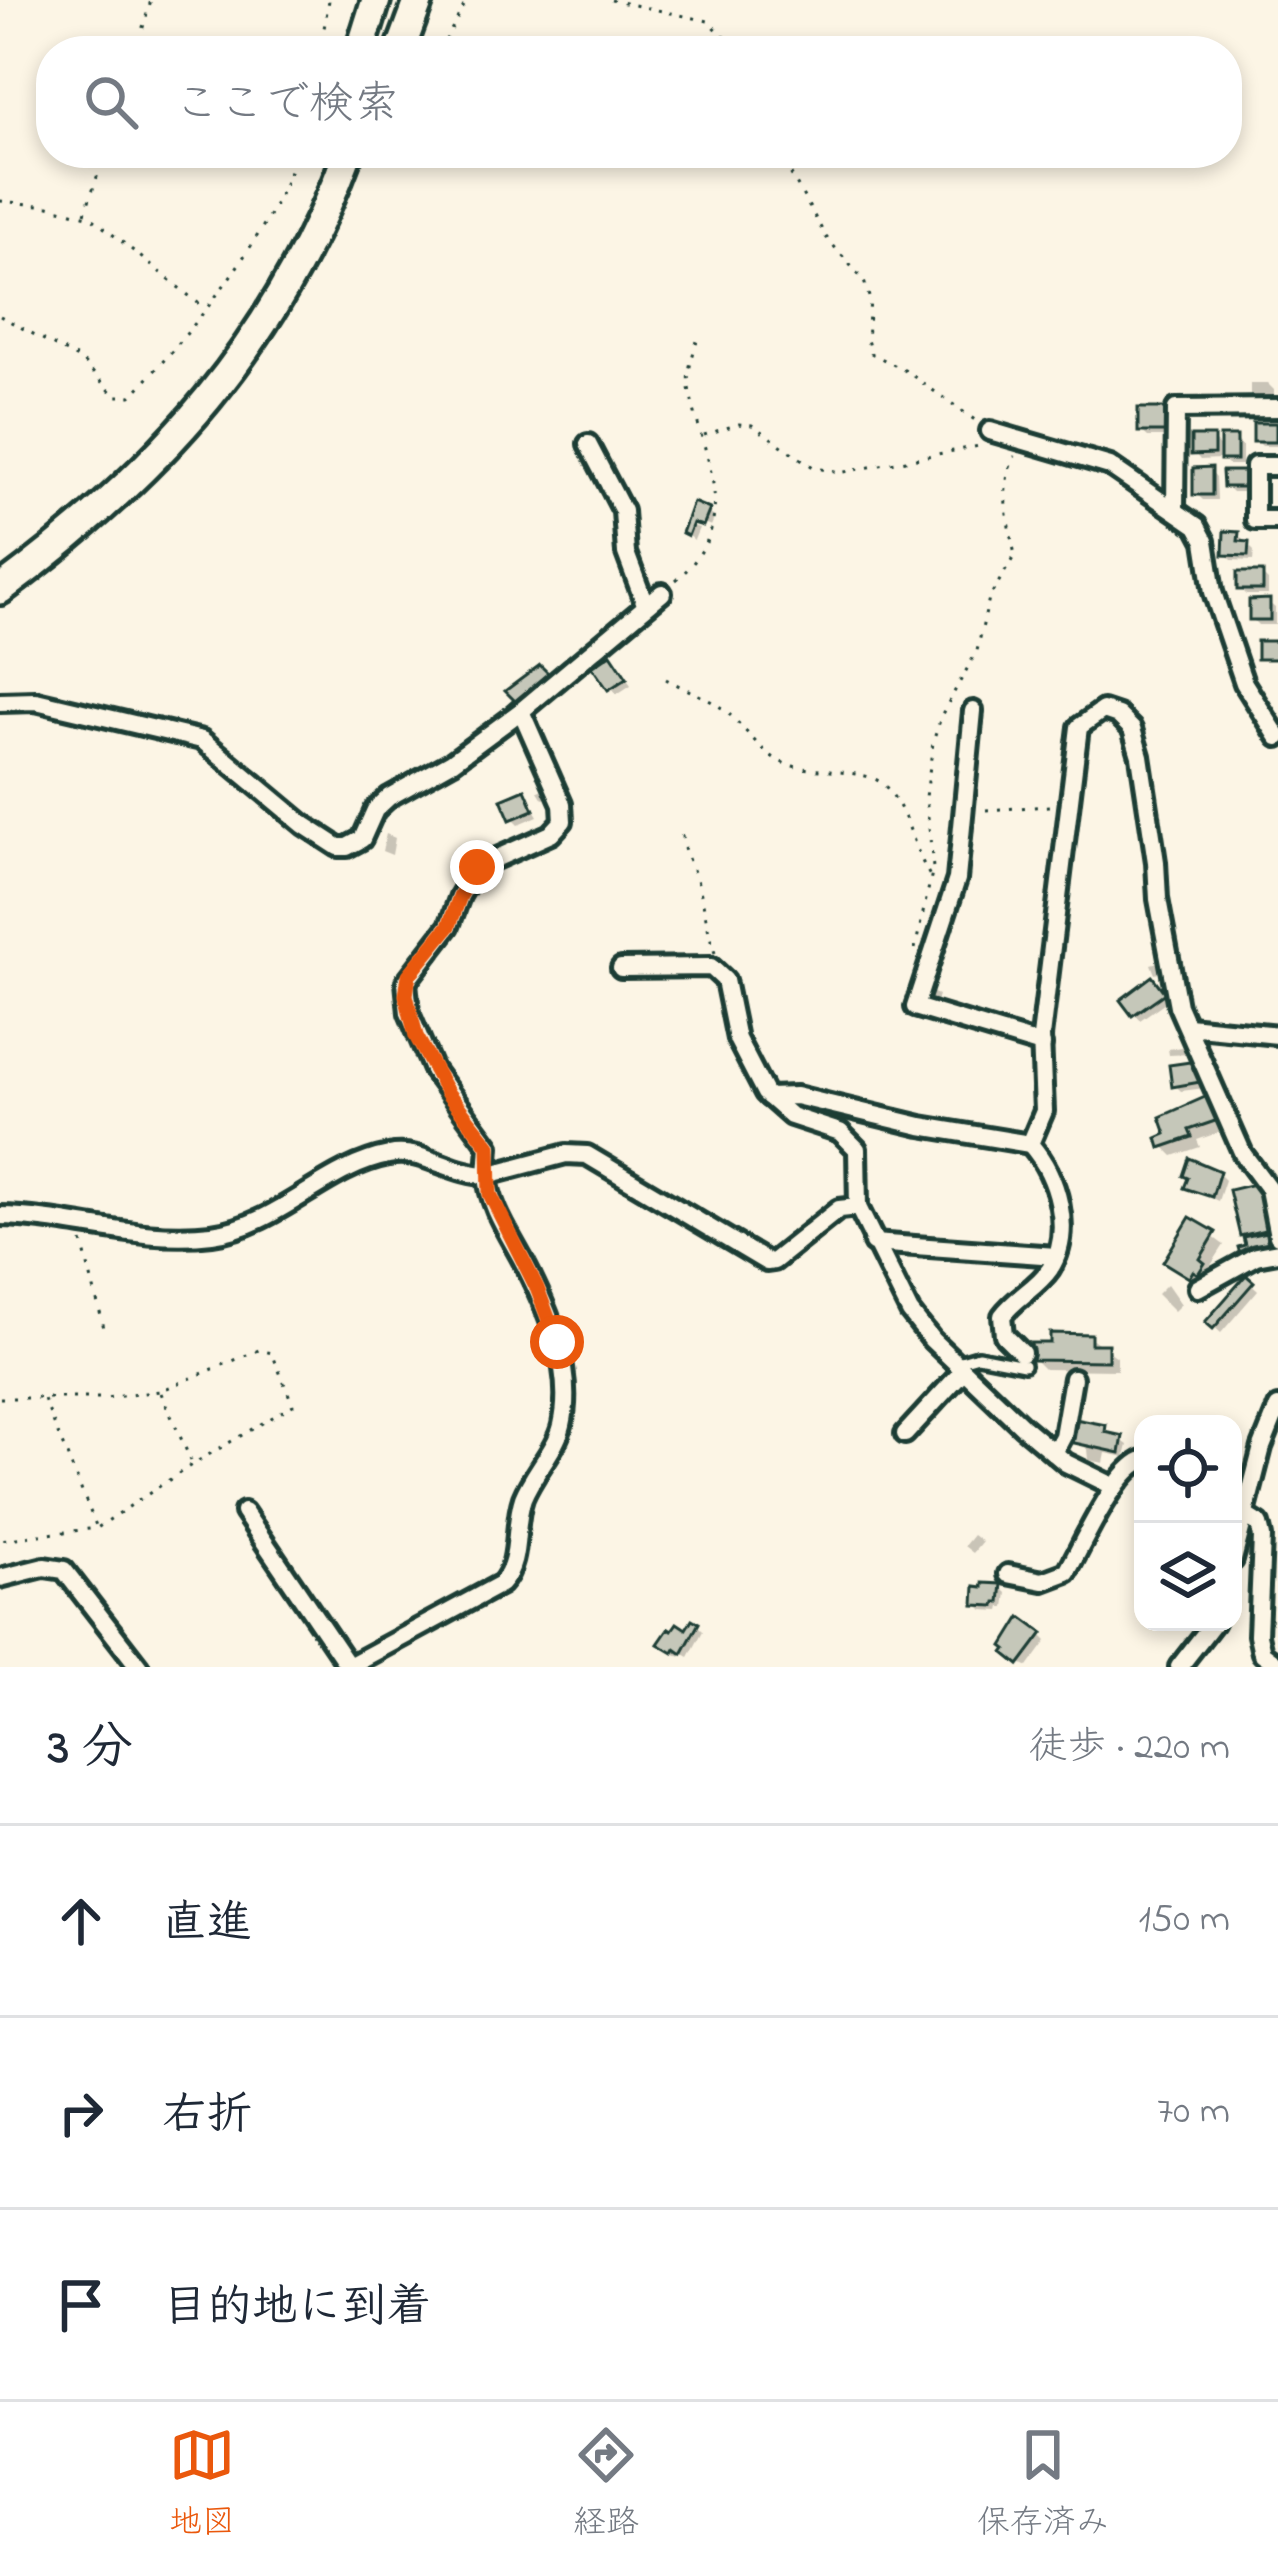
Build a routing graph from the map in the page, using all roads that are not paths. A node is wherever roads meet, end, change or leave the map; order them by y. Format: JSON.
{"nodes":[{"id":1,"x":376,"y":0,"type":"edge"},
{"id":2,"x":405,"y":0,"type":"edge"},
{"id":3,"x":419,"y":0,"type":"edge"},
{"id":4,"x":365,"y":36,"type":"edge"},
{"id":5,"x":392,"y":36,"type":"edge"},
{"id":6,"x":406,"y":36,"type":"edge"},
{"id":7,"x":327,"y":168,"type":"edge"},
{"id":8,"x":345,"y":168,"type":"edge"},
{"id":9,"x":310,"y":241,"type":"junction"},
{"id":10,"x":1278,"y":408,"type":"edge"},
{"id":11,"x":990,"y":431,"type":"road end"},
{"id":12,"x":588,"y":445,"type":"dead end"},
{"id":13,"x":1278,"y":466,"type":"edge"},
{"id":14,"x":1174,"y":509,"type":"junction"},
{"id":15,"x":1278,"y":520,"type":"edge"},
{"id":16,"x":0,"y":590,"type":"edge"},
{"id":17,"x":662,"y":593,"type":"road end"},
{"id":18,"x":645,"y":604,"type":"junction"},
{"id":19,"x":0,"y":703,"type":"edge"},
{"id":20,"x":521,"y":711,"type":"junction"},
{"id":21,"x":973,"y":711,"type":"dead end"},
{"id":22,"x":1278,"y":737,"type":"edge"},
{"id":23,"x":621,"y":968,"type":"dead end"},
{"id":24,"x":1188,"y":1026,"type":"junction"},
{"id":25,"x":1278,"y":1035,"type":"edge"},
{"id":26,"x":1042,"y":1045,"type":"junction"},
{"id":27,"x":770,"y":1096,"type":"junction"},
{"id":28,"x":1030,"y":1144,"type":"junction"},
{"id":29,"x":487,"y":1174,"type":"junction"},
{"id":30,"x":858,"y":1207,"type":"junction"},
{"id":31,"x":0,"y":1216,"type":"edge"},
{"id":32,"x":1278,"y":1236,"type":"edge"},
{"id":33,"x":873,"y":1243,"type":"junction"},
{"id":34,"x":1278,"y":1252,"type":"edge"},
{"id":35,"x":1056,"y":1256,"type":"junction"},
{"id":36,"x":1198,"y":1288,"type":"dead end"},
{"id":37,"x":1023,"y":1359,"type":"joint"},
{"id":38,"x":958,"y":1367,"type":"junction"},
{"id":39,"x":1073,"y":1378,"type":"dead end"},
{"id":40,"x":1278,"y":1407,"type":"edge"},
{"id":41,"x":905,"y":1435,"type":"dead end"},
{"id":42,"x":1054,"y":1453,"type":"junction"},
{"id":43,"x":1134,"y":1464,"type":"edge"},
{"id":44,"x":1115,"y":1487,"type":"junction"},
{"id":45,"x":1242,"y":1501,"type":"edge"},
{"id":46,"x":244,"y":1512,"type":"dead end"},
{"id":47,"x":1242,"y":1513,"type":"edge"},
{"id":48,"x":1008,"y":1574,"type":"dead end"},
{"id":49,"x":0,"y":1578,"type":"edge"},
{"id":50,"x":1269,"y":1603,"type":"edge"},
{"id":51,"x":1207,"y":1631,"type":"edge"},
{"id":52,"x":1278,"y":1665,"type":"edge"},
{"id":53,"x":139,"y":1667,"type":"edge"},
{"id":54,"x":348,"y":1667,"type":"edge"},
{"id":55,"x":1179,"y":1667,"type":"edge"}],
"edges":[{"from":1,"to":4,"type":"highway"},
{"from":2,"to":5,"type":"highway"},
{"from":3,"to":6,"type":"highway"},
{"from":7,"to":9,"type":"highway"},
{"from":8,"to":9,"type":"highway"},
{"from":9,"to":16,"type":"highway"},
{"from":10,"to":14,"type":"street"},
{"from":11,"to":14,"type":"street"},
{"from":12,"to":18,"type":"street"},
{"from":13,"to":15,"type":"street"},
{"from":14,"to":22,"type":"street"},
{"from":17,"to":18,"type":"street"},
{"from":18,"to":20,"type":"street"},
{"from":19,"to":20,"type":"street"},
{"from":20,"to":29,"type":"street"},
{"from":21,"to":26,"type":"street"},
{"from":23,"to":27,"type":"street"},
{"from":24,"to":25,"type":"street"},
{"from":24,"to":26,"type":"street"},
{"from":24,"to":32,"type":"street"},
{"from":26,"to":28,"type":"street"},
{"from":27,"to":28,"type":"street"},
{"from":27,"to":30,"type":"street"},
{"from":28,"to":35,"type":"street"},
{"from":29,"to":30,"type":"street"},
{"from":29,"to":31,"type":"street"},
{"from":29,"to":54,"type":"street"},
{"from":30,"to":33,"type":"street"},
{"from":33,"to":35,"type":"street"},
{"from":33,"to":38,"type":"street"},
{"from":34,"to":36,"type":"street"},
{"from":35,"to":37,"type":"street"},
{"from":37,"to":38,"type":"lane"},
{"from":38,"to":41,"type":"street"},
{"from":38,"to":42,"type":"street"},
{"from":39,"to":42,"type":"street"},
{"from":40,"to":45,"type":"street"},
{"from":42,"to":44,"type":"street"},
{"from":43,"to":44,"type":"street"},
{"from":44,"to":48,"type":"street"},
{"from":46,"to":54,"type":"street"},
{"from":47,"to":50,"type":"street"},
{"from":49,"to":53,"type":"street"},
{"from":50,"to":52,"type":"street"},
{"from":51,"to":55,"type":"street"}]}
